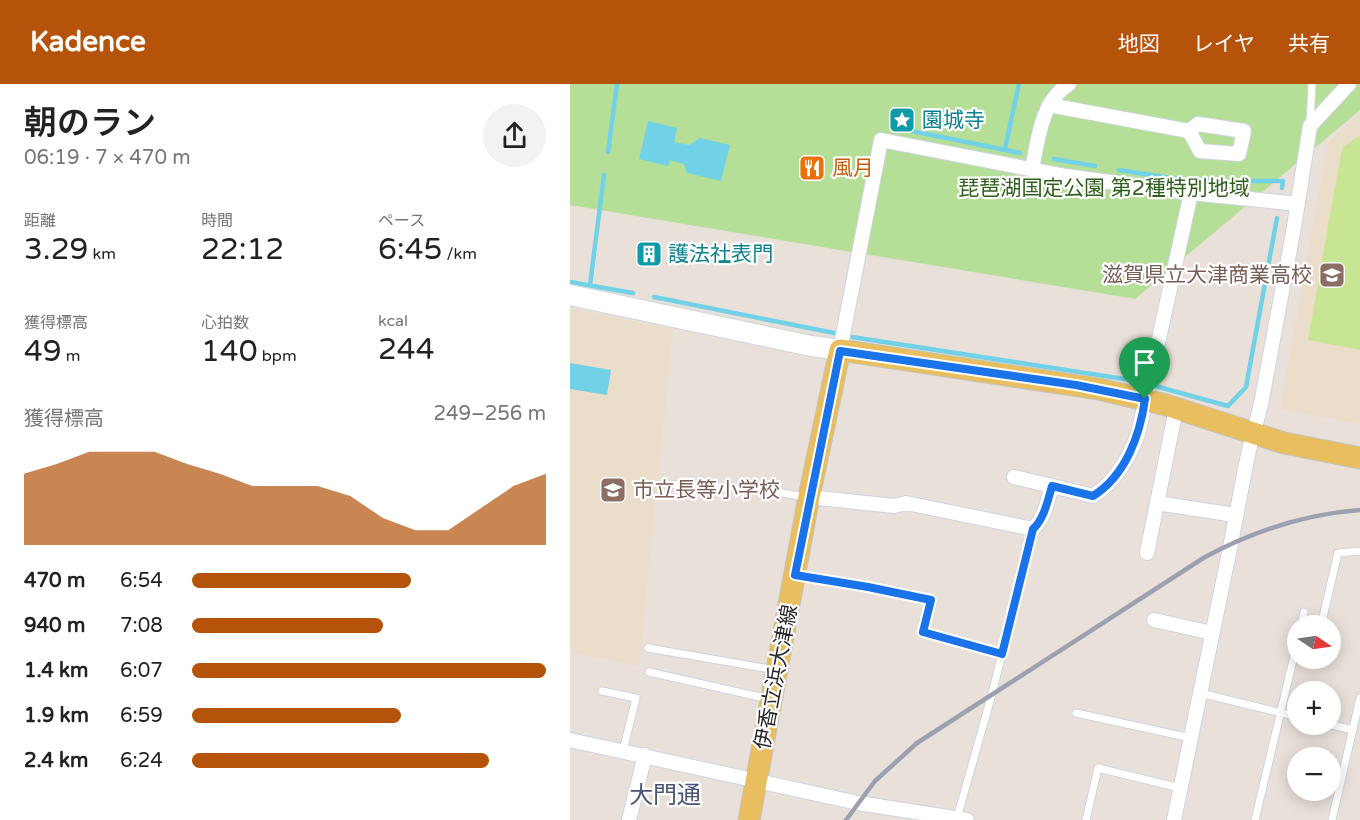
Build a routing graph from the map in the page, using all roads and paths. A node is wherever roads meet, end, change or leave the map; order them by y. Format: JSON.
{"nodes":[{"id":1,"x":1069,"y":84,"type":"edge"},
{"id":2,"x":1312,"y":84,"type":"edge"},
{"id":3,"x":1349,"y":84,"type":"edge"},
{"id":4,"x":1048,"y":105,"type":"junction"},
{"id":5,"x":1310,"y":126,"type":"junction"},
{"id":6,"x":1189,"y":131,"type":"dead end"},
{"id":7,"x":1032,"y":169,"type":"junction"},
{"id":8,"x":1191,"y":193,"type":"junction"},
{"id":9,"x":1298,"y":204,"type":"junction"},
{"id":10,"x":570,"y":294,"type":"edge"},
{"id":11,"x":840,"y":351,"type":"junction"},
{"id":12,"x":1147,"y":388,"type":"junction"},
{"id":13,"x":1176,"y":409,"type":"junction"},
{"id":14,"x":1253,"y":434,"type":"junction"},
{"id":15,"x":1360,"y":458,"type":"edge"},
{"id":16,"x":1014,"y":477,"type":"dead end"},
{"id":17,"x":663,"y":484,"type":"dead end"},
{"id":18,"x":1052,"y":486,"type":"junction"},
{"id":19,"x":809,"y":497,"type":"junction"},
{"id":20,"x":1157,"y":503,"type":"junction"},
{"id":21,"x":1235,"y":515,"type":"junction"},
{"id":22,"x":1033,"y":529,"type":"junction"},
{"id":23,"x":1360,"y":550,"type":"edge"},
{"id":24,"x":1148,"y":553,"type":"dead end"},
{"id":25,"x":795,"y":575,"type":"junction"},
{"id":26,"x":1304,"y":612,"type":"dead end"},
{"id":27,"x":1303,"y":615,"type":"edge"},
{"id":28,"x":1323,"y":615,"type":"edge"},
{"id":29,"x":1154,"y":620,"type":"dead end"},
{"id":30,"x":1212,"y":633,"type":"junction"},
{"id":31,"x":648,"y":648,"type":"dead end"},
{"id":32,"x":1002,"y":654,"type":"junction"},
{"id":33,"x":1291,"y":669,"type":"edge"},
{"id":34,"x":777,"y":670,"type":"junction"},
{"id":35,"x":649,"y":672,"type":"dead end"},
{"id":36,"x":602,"y":691,"type":"dead end"},
{"id":37,"x":1200,"y":693,"type":"junction"},
{"id":38,"x":1360,"y":698,"type":"edge"},
{"id":39,"x":772,"y":699,"type":"junction"},
{"id":40,"x":1076,"y":712,"type":"dead end"},
{"id":41,"x":1280,"y":713,"type":"junction"},
{"id":42,"x":1287,"y":715,"type":"edge"},
{"id":43,"x":1341,"y":727,"type":"edge"},
{"id":44,"x":1353,"y":730,"type":"junction"},
{"id":45,"x":1191,"y":738,"type":"junction"},
{"id":46,"x":570,"y":740,"type":"edge"},
{"id":47,"x":623,"y":751,"type":"junction"},
{"id":48,"x":645,"y":755,"type":"junction"},
{"id":49,"x":756,"y":781,"type":"junction"},
{"id":50,"x":1180,"y":788,"type":"junction"},
{"id":51,"x":962,"y":819,"type":"edge"},
{"id":52,"x":629,"y":820,"type":"edge"},
{"id":53,"x":749,"y":820,"type":"edge"},
{"id":54,"x":1086,"y":820,"type":"edge"},
{"id":55,"x":1174,"y":820,"type":"edge"},
{"id":56,"x":1256,"y":820,"type":"edge"},
{"id":57,"x":1332,"y":820,"type":"edge"}],
"edges":[{"from":1,"to":4,"type":"street"},
{"from":2,"to":5,"type":"lane"},
{"from":3,"to":5,"type":"street"},
{"from":4,"to":6,"type":"street"},
{"from":4,"to":7,"type":"street"},
{"from":5,"to":9,"type":"street"},
{"from":7,"to":8,"type":"street"},
{"from":7,"to":11,"type":"street"},
{"from":8,"to":9,"type":"street"},
{"from":8,"to":12,"type":"street"},
{"from":9,"to":14,"type":"street"},
{"from":10,"to":11,"type":"street"},
{"from":11,"to":12,"type":"main road"},
{"from":11,"to":19,"type":"main road","name":"伊香立浜大津線"},
{"from":12,"to":13,"type":"main road"},
{"from":12,"to":18,"type":"street"},
{"from":13,"to":14,"type":"main road"},
{"from":13,"to":20,"type":"street"},
{"from":14,"to":15,"type":"main road"},
{"from":14,"to":21,"type":"street"},
{"from":16,"to":18,"type":"street"},
{"from":17,"to":19,"type":"lane"},
{"from":18,"to":22,"type":"street"},
{"from":19,"to":22,"type":"street"},
{"from":19,"to":25,"type":"main road","name":"伊香立浜大津線"},
{"from":20,"to":21,"type":"street"},
{"from":20,"to":24,"type":"street"},
{"from":21,"to":30,"type":"street"},
{"from":22,"to":32,"type":"lane"},
{"from":23,"to":28,"type":"lane"},
{"from":25,"to":32,"type":"lane"},
{"from":25,"to":34,"type":"main road","name":"伊香立浜大津線"},
{"from":26,"to":27,"type":"lane"},
{"from":29,"to":30,"type":"street"},
{"from":30,"to":37,"type":"street"},
{"from":31,"to":34,"type":"lane"},
{"from":32,"to":51,"type":"lane"},
{"from":33,"to":41,"type":"lane"},
{"from":34,"to":39,"type":"main road","name":"伊香立浜大津線"},
{"from":35,"to":39,"type":"lane"},
{"from":36,"to":47,"type":"lane"},
{"from":37,"to":41,"type":"lane"},
{"from":37,"to":45,"type":"street"},
{"from":38,"to":44,"type":"lane"},
{"from":39,"to":49,"type":"main road","name":"伊香立浜大津線"},
{"from":40,"to":45,"type":"lane"},
{"from":41,"to":42,"type":"lane"},
{"from":41,"to":56,"type":"lane"},
{"from":43,"to":44,"type":"lane"},
{"from":44,"to":57,"type":"lane"},
{"from":45,"to":50,"type":"street"},
{"from":46,"to":47,"type":"street"},
{"from":47,"to":48,"type":"street"},
{"from":48,"to":49,"type":"street"},
{"from":48,"to":52,"type":"street"},
{"from":49,"to":51,"type":"street"},
{"from":49,"to":53,"type":"main road","name":"伊香立浜大津線"},
{"from":50,"to":54,"type":"lane"},
{"from":50,"to":55,"type":"street"}]}
